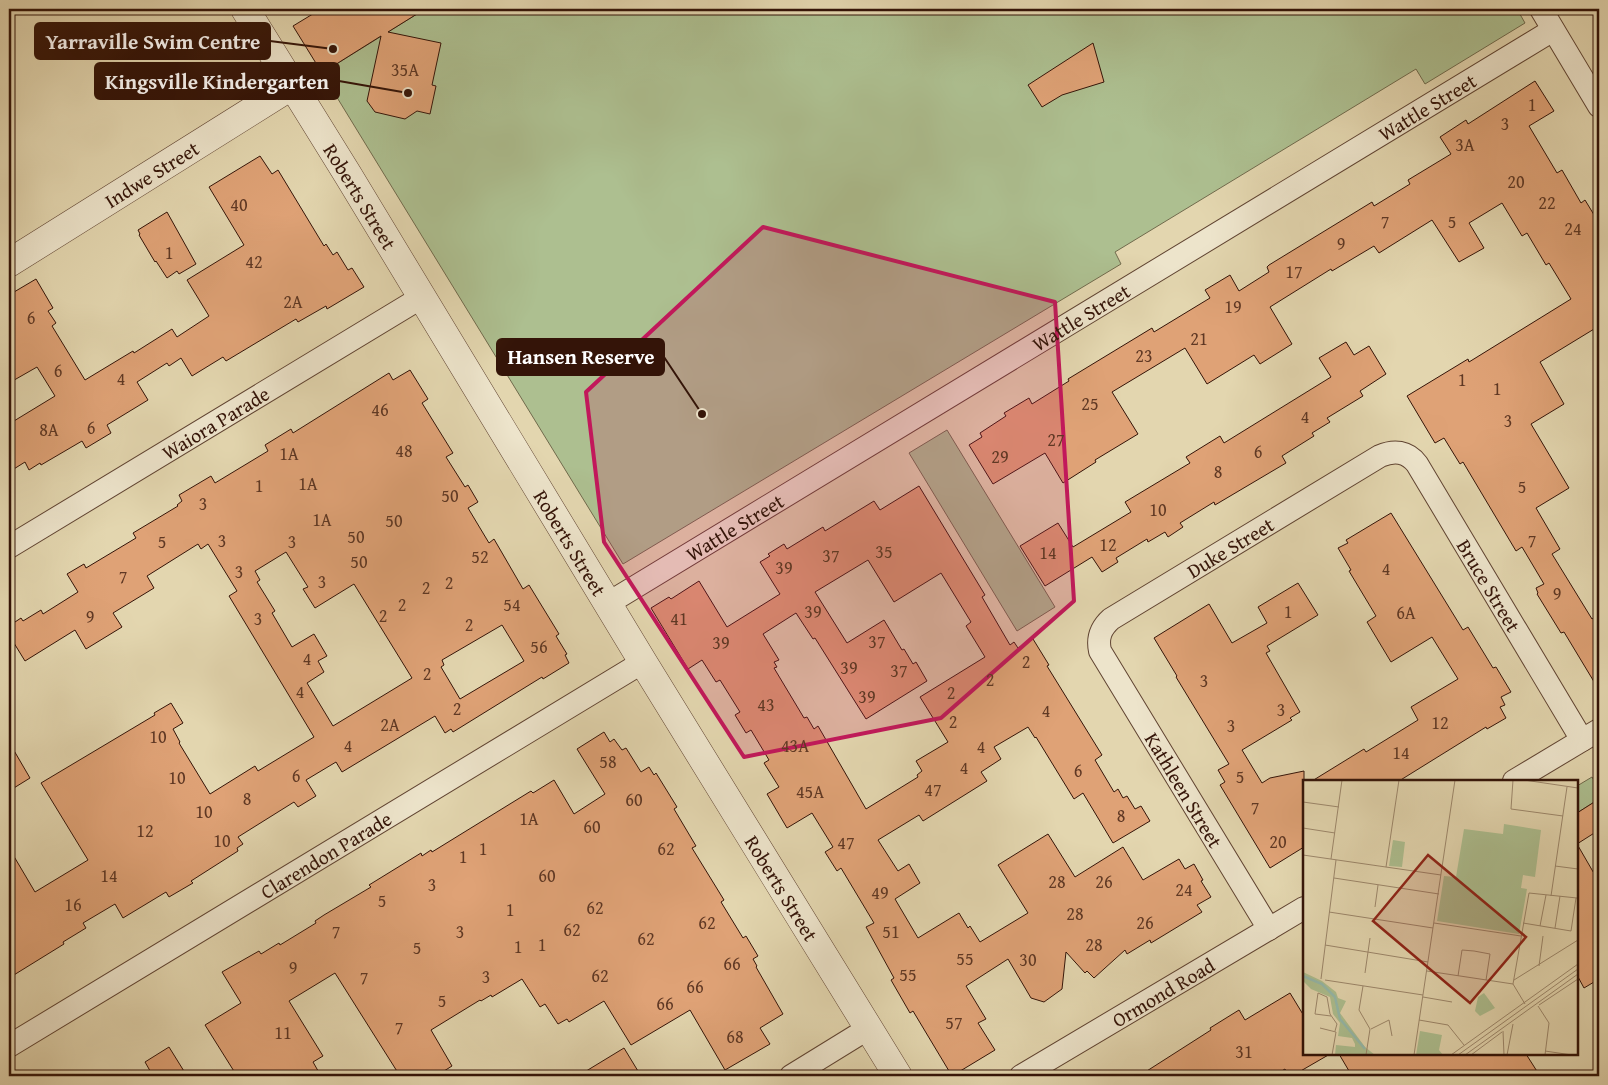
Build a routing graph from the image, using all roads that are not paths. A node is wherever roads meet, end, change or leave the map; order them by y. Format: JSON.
{"nodes":[{"id":1,"x":245,"y":9,"type":"edge"},
{"id":2,"x":1541,"y":9,"type":"edge"},
{"id":3,"x":1553,"y":30,"type":"junction"},
{"id":4,"x":292,"y":85,"type":"junction"},
{"id":5,"x":1599,"y":106,"type":"edge"},
{"id":6,"x":9,"y":262,"type":"edge"},
{"id":7,"x":422,"y":297,"type":"junction"},
{"id":8,"x":1380,"y":456,"type":"joint"},
{"id":9,"x":9,"y":548,"type":"edge"},
{"id":10,"x":607,"y":604,"type":"junction"},
{"id":11,"x":1100,"y":651,"type":"joint"},
{"id":12,"x":643,"y":662,"type":"junction"},
{"id":13,"x":1591,"y":735,"type":"edge"},
{"id":14,"x":1516,"y":780,"type":"edge"},
{"id":15,"x":1303,"y":909,"type":"edge"},
{"id":16,"x":1269,"y":929,"type":"junction"},
{"id":17,"x":869,"y":1028,"type":"junction"},
{"id":18,"x":9,"y":1046,"type":"edge"},
{"id":19,"x":791,"y":1076,"type":"edge"},
{"id":20,"x":898,"y":1076,"type":"edge"},
{"id":21,"x":1021,"y":1076,"type":"edge"}],
"edges":[{"from":1,"to":4,"type":"street","name":"Roberts Street"},
{"from":2,"to":3,"type":"street"},
{"from":3,"to":5,"type":"street"},
{"from":3,"to":10,"type":"street","name":"Wattle Street"},
{"from":4,"to":6,"type":"street","name":"Indwe Street"},
{"from":4,"to":7,"type":"street","name":"Roberts Street"},
{"from":7,"to":9,"type":"street","name":"Waiora Parade"},
{"from":7,"to":10,"type":"street","name":"Roberts Street"},
{"from":8,"to":11,"type":"street","name":"Duke Street"},
{"from":8,"to":13,"type":"street","name":"Bruce Street"},
{"from":10,"to":12,"type":"street","name":"Roberts Street"},
{"from":11,"to":16,"type":"street","name":"Kathleen Street"},
{"from":12,"to":17,"type":"street","name":"Roberts Street"},
{"from":12,"to":18,"type":"street","name":"Clarendon Parade"},
{"from":13,"to":14,"type":"street"},
{"from":15,"to":16,"type":"street","name":"Ormond Road"},
{"from":16,"to":21,"type":"street","name":"Ormond Road"},
{"from":17,"to":19,"type":"street"},
{"from":17,"to":20,"type":"street","name":"Roberts Street"}]}
